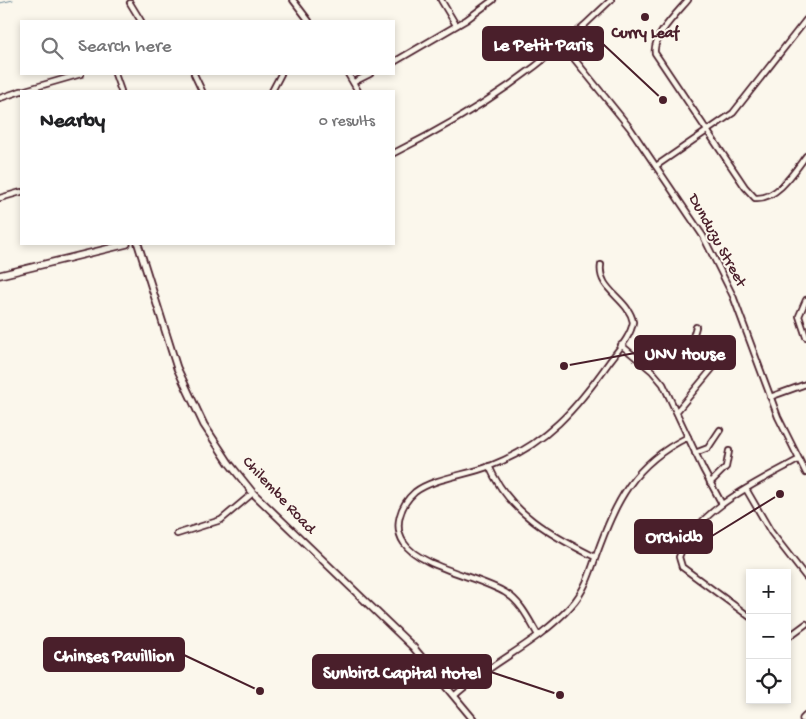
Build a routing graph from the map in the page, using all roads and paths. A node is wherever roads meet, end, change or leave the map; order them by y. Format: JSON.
{"nodes":[{"id":1,"x":293,"y":0,"type":"edge"},
{"id":2,"x":441,"y":0,"type":"edge"},
{"id":3,"x":492,"y":0,"type":"edge"},
{"id":4,"x":611,"y":0,"type":"edge"},
{"id":5,"x":688,"y":0,"type":"edge"},
{"id":6,"x":130,"y":3,"type":"dead end"},
{"id":7,"x":140,"y":20,"type":"edge"},
{"id":8,"x":308,"y":20,"type":"edge"},
{"id":9,"x":806,"y":20,"type":"edge"},
{"id":10,"x":456,"y":25,"type":"junction"},
{"id":11,"x":563,"y":46,"type":"junction"},
{"id":12,"x":395,"y":61,"type":"edge"},
{"id":13,"x":77,"y":75,"type":"edge"},
{"id":14,"x":115,"y":75,"type":"edge"},
{"id":15,"x":194,"y":75,"type":"edge"},
{"id":16,"x":280,"y":75,"type":"edge"},
{"id":17,"x":349,"y":75,"type":"edge"},
{"id":18,"x":368,"y":75,"type":"edge"},
{"id":19,"x":354,"y":82,"type":"junction"},
{"id":20,"x":25,"y":90,"type":"edge"},
{"id":21,"x":121,"y":90,"type":"edge"},
{"id":22,"x":202,"y":90,"type":"edge"},
{"id":23,"x":273,"y":90,"type":"edge"},
{"id":24,"x":358,"y":90,"type":"edge"},
{"id":25,"x":20,"y":91,"type":"edge"},
{"id":26,"x":0,"y":98,"type":"edge"},
{"id":27,"x":708,"y":131,"type":"junction"},
{"id":28,"x":395,"y":152,"type":"edge"},
{"id":29,"x":806,"y":156,"type":"edge"},
{"id":30,"x":656,"y":166,"type":"junction"},
{"id":31,"x":20,"y":192,"type":"edge"},
{"id":32,"x":0,"y":198,"type":"edge"},
{"id":33,"x":123,"y":245,"type":"edge"},
{"id":34,"x":138,"y":245,"type":"edge"},
{"id":35,"x":601,"y":265,"type":"dead end"},
{"id":36,"x":0,"y":275,"type":"edge"},
{"id":37,"x":806,"y":300,"type":"edge"},
{"id":38,"x":696,"y":327,"type":"dead end"},
{"id":39,"x":806,"y":337,"type":"edge"},
{"id":40,"x":621,"y":345,"type":"junction"},
{"id":41,"x":642,"y":362,"type":"junction"},
{"id":42,"x":718,"y":363,"type":"dead end"},
{"id":43,"x":806,"y":384,"type":"edge"},
{"id":44,"x":770,"y":398,"type":"junction"},
{"id":45,"x":677,"y":411,"type":"junction"},
{"id":46,"x":720,"y":430,"type":"dead end"},
{"id":47,"x":688,"y":437,"type":"junction"},
{"id":48,"x":730,"y":451,"type":"dead end"},
{"id":49,"x":695,"y":453,"type":"junction"},
{"id":50,"x":798,"y":460,"type":"junction"},
{"id":51,"x":490,"y":466,"type":"junction"},
{"id":52,"x":806,"y":473,"type":"edge"},
{"id":53,"x":710,"y":482,"type":"junction"},
{"id":54,"x":746,"y":489,"type":"junction"},
{"id":55,"x":253,"y":493,"type":"junction"},
{"id":56,"x":722,"y":504,"type":"junction"},
{"id":57,"x":177,"y":534,"type":"dead end"},
{"id":58,"x":595,"y":558,"type":"junction"},
{"id":59,"x":806,"y":577,"type":"edge"},
{"id":60,"x":746,"y":614,"type":"edge"},
{"id":61,"x":806,"y":624,"type":"edge"},
{"id":62,"x":538,"y":635,"type":"junction"},
{"id":63,"x":791,"y":635,"type":"edge"},
{"id":64,"x":454,"y":696,"type":"junction"},
{"id":65,"x":806,"y":716,"type":"edge"},
{"id":66,"x":473,"y":719,"type":"edge"},
{"id":67,"x":803,"y":719,"type":"edge"}],
"edges":[{"from":1,"to":8,"type":"street"},
{"from":2,"to":10,"type":"street"},
{"from":3,"to":10,"type":"street"},
{"from":4,"to":11,"type":"street"},
{"from":5,"to":27,"type":"street"},
{"from":6,"to":7,"type":"street"},
{"from":9,"to":27,"type":"street"},
{"from":10,"to":12,"type":"street"},
{"from":11,"to":28,"type":"street"},
{"from":11,"to":30,"type":"street","name":"Dunduzu Street"},
{"from":13,"to":20,"type":"street"},
{"from":14,"to":21,"type":"street"},
{"from":15,"to":22,"type":"street"},
{"from":16,"to":23,"type":"street"},
{"from":17,"to":19,"type":"street"},
{"from":18,"to":19,"type":"street"},
{"from":19,"to":24,"type":"street"},
{"from":25,"to":26,"type":"street"},
{"from":27,"to":29,"type":"street"},
{"from":27,"to":30,"type":"street"},
{"from":30,"to":44,"type":"street","name":"Dunduzu Street"},
{"from":31,"to":32,"type":"street"},
{"from":33,"to":36,"type":"main road"},
{"from":34,"to":55,"type":"main road","name":"Chilembe Road"},
{"from":35,"to":40,"type":"street"},
{"from":37,"to":39,"type":"street"},
{"from":38,"to":41,"type":"street"},
{"from":40,"to":41,"type":"street"},
{"from":40,"to":51,"type":"street"},
{"from":41,"to":45,"type":"street"},
{"from":42,"to":45,"type":"street"},
{"from":43,"to":44,"type":"street"},
{"from":44,"to":50,"type":"street","name":"Dunduzu Street"},
{"from":45,"to":47,"type":"street"},
{"from":46,"to":49,"type":"street"},
{"from":47,"to":49,"type":"street"},
{"from":47,"to":58,"type":"street"},
{"from":48,"to":53,"type":"street"},
{"from":49,"to":53,"type":"street"},
{"from":50,"to":52,"type":"street","name":"Dunduzu Street"},
{"from":50,"to":54,"type":"street"},
{"from":51,"to":58,"type":"street"},
{"from":51,"to":62,"type":"street"},
{"from":53,"to":56,"type":"street"},
{"from":54,"to":56,"type":"street"},
{"from":54,"to":59,"type":"street"},
{"from":55,"to":57,"type":"street"},
{"from":55,"to":64,"type":"main road","name":"Chilembe Road"},
{"from":56,"to":60,"type":"street"},
{"from":58,"to":62,"type":"street"},
{"from":61,"to":63,"type":"street"},
{"from":62,"to":64,"type":"street"},
{"from":64,"to":66,"type":"main road","name":"Chilembe Road"},
{"from":65,"to":67,"type":"main road"}]}
